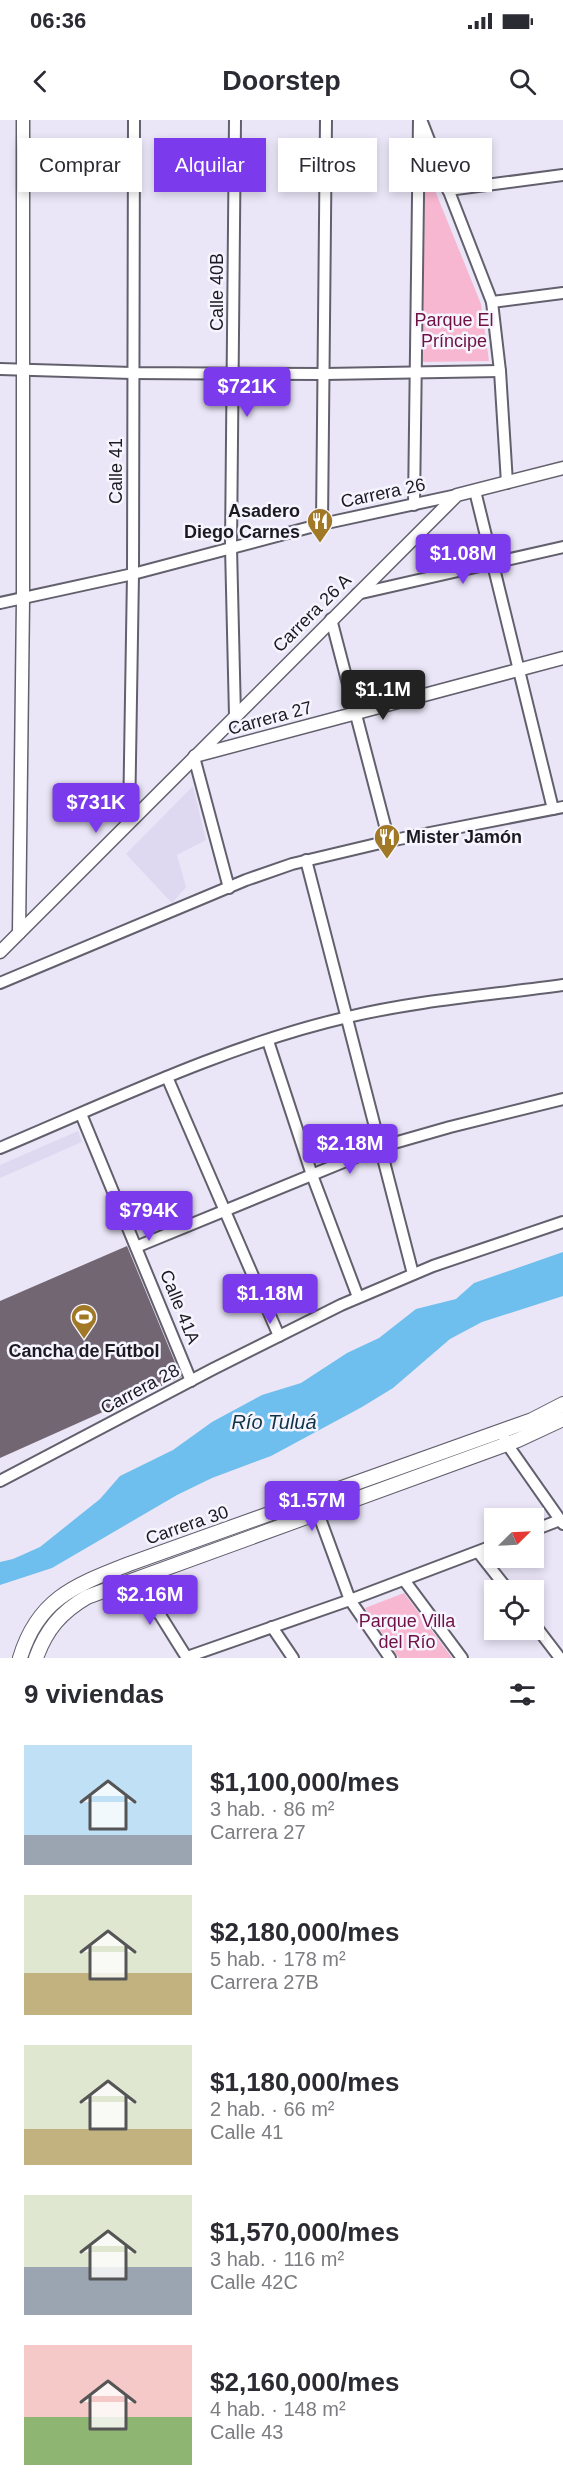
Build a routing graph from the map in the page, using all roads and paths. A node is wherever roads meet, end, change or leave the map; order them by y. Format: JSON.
{"nodes":[{"id":1,"x":23,"y":120,"type":"edge"},
{"id":2,"x":134,"y":120,"type":"edge"},
{"id":3,"x":235,"y":120,"type":"edge"},
{"id":4,"x":326,"y":120,"type":"edge"},
{"id":5,"x":420,"y":120,"type":"edge"},
{"id":6,"x":419,"y":138,"type":"edge"},
{"id":7,"x":427,"y":138,"type":"edge"},
{"id":8,"x":563,"y":174,"type":"edge"},
{"id":9,"x":492,"y":184,"type":"edge"},
{"id":10,"x":418,"y":192,"type":"edge"},
{"id":11,"x":449,"y":192,"type":"edge"},
{"id":12,"x":563,"y":293,"type":"edge"},
{"id":13,"x":492,"y":302,"type":"junction"},
{"id":14,"x":0,"y":369,"type":"edge"},
{"id":15,"x":22,"y":369,"type":"junction"},
{"id":16,"x":500,"y":371,"type":"junction"},
{"id":17,"x":132,"y":373,"type":"junction"},
{"id":18,"x":234,"y":373,"type":"junction"},
{"id":19,"x":415,"y":373,"type":"junction"},
{"id":20,"x":325,"y":374,"type":"junction"},
{"id":21,"x":563,"y":468,"type":"edge"},
{"id":22,"x":507,"y":483,"type":"junction"},
{"id":23,"x":475,"y":491,"type":"junction"},
{"id":24,"x":457,"y":495,"type":"junction"},
{"id":25,"x":414,"y":505,"type":"junction"},
{"id":26,"x":322,"y":524,"type":"junction"},
{"id":27,"x":231,"y":547,"type":"junction"},
{"id":28,"x":563,"y":547,"type":"edge"},
{"id":29,"x":493,"y":564,"type":"junction"},
{"id":30,"x":133,"y":574,"type":"junction"},
{"id":31,"x":356,"y":594,"type":"junction"},
{"id":32,"x":23,"y":600,"type":"junction"},
{"id":33,"x":0,"y":603,"type":"edge"},
{"id":34,"x":331,"y":619,"type":"junction"},
{"id":35,"x":563,"y":658,"type":"edge"},
{"id":36,"x":520,"y":670,"type":"junction"},
{"id":37,"x":356,"y":713,"type":"junction"},
{"id":38,"x":235,"y":716,"type":"junction"},
{"id":39,"x":194,"y":757,"type":"junction"},
{"id":40,"x":558,"y":808,"type":"edge"},
{"id":41,"x":129,"y":822,"type":"junction"},
{"id":42,"x":389,"y":841,"type":"junction"},
{"id":43,"x":306,"y":860,"type":"junction"},
{"id":44,"x":229,"y":888,"type":"junction"},
{"id":45,"x":19,"y":933,"type":"junction"},
{"id":46,"x":0,"y":952,"type":"edge"},
{"id":47,"x":0,"y":982,"type":"edge"},
{"id":48,"x":563,"y":985,"type":"edge"},
{"id":49,"x":347,"y":1017,"type":"junction"},
{"id":50,"x":268,"y":1041,"type":"junction"},
{"id":51,"x":167,"y":1077,"type":"junction"},
{"id":52,"x":563,"y":1099,"type":"edge"},
{"id":53,"x":81,"y":1114,"type":"junction"},
{"id":54,"x":380,"y":1147,"type":"junction"},
{"id":55,"x":0,"y":1148,"type":"edge"},
{"id":56,"x":312,"y":1175,"type":"junction"},
{"id":57,"x":225,"y":1211,"type":"junction"},
{"id":58,"x":563,"y":1222,"type":"edge"},
{"id":59,"x":136,"y":1247,"type":"junction"},
{"id":60,"x":413,"y":1274,"type":"junction"},
{"id":61,"x":358,"y":1297,"type":"junction"},
{"id":62,"x":279,"y":1336,"type":"junction"},
{"id":63,"x":191,"y":1381,"type":"junction"},
{"id":64,"x":563,"y":1404,"type":"edge"},
{"id":65,"x":563,"y":1419,"type":"edge"},
{"id":66,"x":502,"y":1431,"type":"junction"},
{"id":67,"x":507,"y":1444,"type":"junction"},
{"id":68,"x":0,"y":1481,"type":"edge"},
{"id":69,"x":300,"y":1503,"type":"junction"},
{"id":70,"x":312,"y":1515,"type":"junction"},
{"id":71,"x":561,"y":1522,"type":"edge"},
{"id":72,"x":544,"y":1527,"type":"edge"},
{"id":73,"x":484,"y":1550,"type":"edge"},
{"id":74,"x":478,"y":1552,"type":"junction"},
{"id":75,"x":137,"y":1578,"type":"junction"},
{"id":76,"x":404,"y":1580,"type":"junction"},
{"id":77,"x":500,"y":1580,"type":"edge"},
{"id":78,"x":58,"y":1598,"type":"junction"},
{"id":79,"x":350,"y":1600,"type":"junction"},
{"id":80,"x":67,"y":1611,"type":"junction"},
{"id":81,"x":273,"y":1627,"type":"junction"},
{"id":82,"x":544,"y":1637,"type":"edge"},
{"id":83,"x":20,"y":1658,"type":"edge"},
{"id":84,"x":36,"y":1658,"type":"edge"},
{"id":85,"x":187,"y":1658,"type":"edge"},
{"id":86,"x":293,"y":1658,"type":"edge"},
{"id":87,"x":390,"y":1658,"type":"edge"},
{"id":88,"x":462,"y":1658,"type":"edge"},
{"id":89,"x":560,"y":1658,"type":"edge"}],
"edges":[{"from":1,"to":15,"type":"street"},
{"from":2,"to":17,"type":"street","name":"Calle 41"},
{"from":3,"to":18,"type":"street","name":"Calle 40B"},
{"from":4,"to":20,"type":"street"},
{"from":5,"to":6,"type":"street"},
{"from":5,"to":7,"type":"street"},
{"from":8,"to":9,"type":"street"},
{"from":10,"to":19,"type":"street"},
{"from":11,"to":13,"type":"street"},
{"from":12,"to":13,"type":"street"},
{"from":13,"to":16,"type":"street"},
{"from":14,"to":15,"type":"street"},
{"from":15,"to":17,"type":"street"},
{"from":15,"to":32,"type":"street"},
{"from":16,"to":19,"type":"street"},
{"from":16,"to":22,"type":"street"},
{"from":17,"to":18,"type":"street"},
{"from":17,"to":30,"type":"street","name":"Calle 41"},
{"from":18,"to":20,"type":"street"},
{"from":18,"to":27,"type":"street","name":"Calle 40B"},
{"from":19,"to":20,"type":"street"},
{"from":19,"to":25,"type":"street"},
{"from":20,"to":26,"type":"street"},
{"from":21,"to":22,"type":"street","name":"Carrera 26"},
{"from":22,"to":23,"type":"street","name":"Carrera 26"},
{"from":23,"to":24,"type":"street","name":"Carrera 26"},
{"from":23,"to":29,"type":"street"},
{"from":24,"to":25,"type":"street","name":"Carrera 26"},
{"from":24,"to":31,"type":"street","name":"Carrera 26 A"},
{"from":25,"to":26,"type":"street","name":"Carrera 26"},
{"from":26,"to":27,"type":"street","name":"Carrera 26"},
{"from":27,"to":30,"type":"street","name":"Carrera 26"},
{"from":27,"to":38,"type":"street","name":"Calle 40B"},
{"from":28,"to":29,"type":"street"},
{"from":29,"to":31,"type":"street"},
{"from":29,"to":36,"type":"street"},
{"from":30,"to":32,"type":"street","name":"Carrera 26"},
{"from":30,"to":41,"type":"street","name":"Calle 41"},
{"from":31,"to":34,"type":"street","name":"Carrera 26 A"},
{"from":32,"to":33,"type":"street","name":"Carrera 26"},
{"from":32,"to":45,"type":"street"},
{"from":34,"to":37,"type":"street"},
{"from":34,"to":38,"type":"street","name":"Carrera 26 A"},
{"from":35,"to":36,"type":"street","name":"Carrera 27"},
{"from":36,"to":37,"type":"street","name":"Carrera 27"},
{"from":36,"to":40,"type":"street"},
{"from":37,"to":39,"type":"street","name":"Carrera 27"},
{"from":37,"to":42,"type":"street"},
{"from":38,"to":39,"type":"street","name":"Carrera 26 A"},
{"from":39,"to":41,"type":"street","name":"Carrera 26 A"},
{"from":39,"to":44,"type":"street"},
{"from":40,"to":42,"type":"street"},
{"from":41,"to":45,"type":"street","name":"Carrera 26 A"},
{"from":42,"to":43,"type":"street"},
{"from":43,"to":44,"type":"street"},
{"from":43,"to":49,"type":"street"},
{"from":44,"to":47,"type":"street"},
{"from":45,"to":46,"type":"street","name":"Carrera 26 A"},
{"from":48,"to":49,"type":"street"},
{"from":49,"to":50,"type":"street"},
{"from":49,"to":54,"type":"street"},
{"from":50,"to":51,"type":"street"},
{"from":50,"to":56,"type":"street"},
{"from":51,"to":53,"type":"street"},
{"from":51,"to":57,"type":"street"},
{"from":52,"to":54,"type":"street"},
{"from":53,"to":55,"type":"street"},
{"from":53,"to":59,"type":"street","name":"Calle 41A"},
{"from":54,"to":56,"type":"street"},
{"from":54,"to":60,"type":"street"},
{"from":56,"to":57,"type":"street"},
{"from":56,"to":61,"type":"street"},
{"from":57,"to":59,"type":"street"},
{"from":57,"to":62,"type":"street"},
{"from":58,"to":60,"type":"street","name":"Carrera 28"},
{"from":59,"to":63,"type":"street","name":"Calle 41A"},
{"from":60,"to":61,"type":"street","name":"Carrera 28"},
{"from":61,"to":62,"type":"street","name":"Carrera 28"},
{"from":62,"to":63,"type":"street","name":"Carrera 28"},
{"from":63,"to":68,"type":"street","name":"Carrera 28"},
{"from":64,"to":66,"type":"main road","name":"Carrera 30"},
{"from":65,"to":67,"type":"main road","name":"Carrera 30"},
{"from":66,"to":67,"type":"street"},
{"from":66,"to":69,"type":"main road","name":"Carrera 30"},
{"from":67,"to":70,"type":"main road","name":"Carrera 30"},
{"from":67,"to":71,"type":"street"},
{"from":69,"to":70,"type":"main road"},
{"from":69,"to":78,"type":"main road","name":"Carrera 30"},
{"from":70,"to":75,"type":"main road","name":"Carrera 30"},
{"from":70,"to":79,"type":"street"},
{"from":71,"to":72,"type":"street"},
{"from":73,"to":74,"type":"street"},
{"from":74,"to":76,"type":"street"},
{"from":74,"to":77,"type":"street"},
{"from":75,"to":80,"type":"main road","name":"Carrera 30"},
{"from":75,"to":85,"type":"street"},
{"from":76,"to":79,"type":"street"},
{"from":76,"to":88,"type":"street"},
{"from":78,"to":80,"type":"main road"},
{"from":78,"to":83,"type":"main road","name":"Carrera 30"},
{"from":79,"to":81,"type":"street"},
{"from":79,"to":87,"type":"street"},
{"from":80,"to":84,"type":"main road","name":"Carrera 30"},
{"from":81,"to":85,"type":"street"},
{"from":81,"to":86,"type":"street"},
{"from":82,"to":89,"type":"street"}]}
